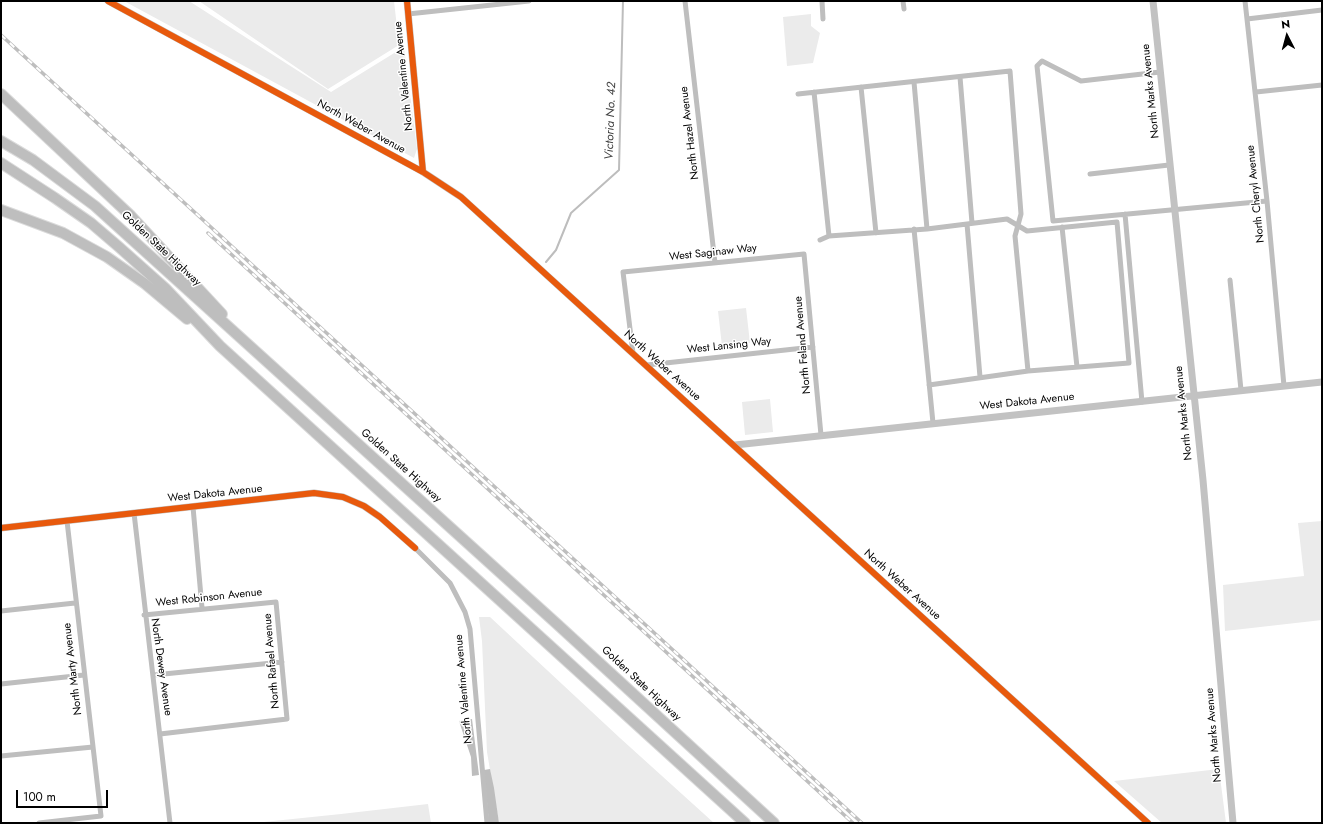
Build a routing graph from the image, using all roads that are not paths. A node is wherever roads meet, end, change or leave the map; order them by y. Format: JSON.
{"nodes":[{"id":1,"x":108,"y":1,"type":"edge"},
{"id":2,"x":407,"y":1,"type":"edge"},
{"id":3,"x":529,"y":1,"type":"edge"},
{"id":4,"x":685,"y":1,"type":"edge"},
{"id":5,"x":822,"y":1,"type":"edge"},
{"id":6,"x":903,"y":1,"type":"edge"},
{"id":7,"x":1153,"y":1,"type":"edge"},
{"id":8,"x":1245,"y":1,"type":"edge"},
{"id":9,"x":904,"y":9,"type":"dead end"},
{"id":10,"x":1322,"y":10,"type":"edge"},
{"id":11,"x":408,"y":14,"type":"junction"},
{"id":12,"x":823,"y":19,"type":"dead end"},
{"id":13,"x":1247,"y":19,"type":"junction"},
{"id":14,"x":1160,"y":72,"type":"junction"},
{"id":15,"x":960,"y":77,"type":"junction"},
{"id":16,"x":914,"y":82,"type":"junction"},
{"id":17,"x":1322,"y":85,"type":"edge"},
{"id":18,"x":861,"y":87,"type":"junction"},
{"id":19,"x":814,"y":92,"type":"junction"},
{"id":20,"x":1256,"y":92,"type":"junction"},
{"id":21,"x":1,"y":94,"type":"edge"},
{"id":22,"x":798,"y":94,"type":"dead end"},
{"id":23,"x":1,"y":140,"type":"edge"},
{"id":24,"x":1,"y":163,"type":"edge"},
{"id":25,"x":1169,"y":165,"type":"junction"},
{"id":26,"x":423,"y":172,"type":"junction"},
{"id":27,"x":1090,"y":174,"type":"dead end"},
{"id":28,"x":1267,"y":201,"type":"junction"},
{"id":29,"x":1174,"y":209,"type":"junction"},
{"id":30,"x":1,"y":210,"type":"edge"},
{"id":31,"x":1124,"y":214,"type":"junction"},
{"id":32,"x":970,"y":224,"type":"junction"},
{"id":33,"x":1019,"y":225,"type":"junction"},
{"id":34,"x":1062,"y":227,"type":"junction"},
{"id":35,"x":914,"y":229,"type":"junction"},
{"id":36,"x":927,"y":229,"type":"junction"},
{"id":37,"x":876,"y":233,"type":"junction"},
{"id":38,"x":829,"y":236,"type":"junction"},
{"id":39,"x":820,"y":240,"type":"dead end"},
{"id":40,"x":804,"y":254,"type":"joint"},
{"id":41,"x":715,"y":263,"type":"junction"},
{"id":42,"x":1230,"y":280,"type":"dead end"},
{"id":43,"x":245,"y":342,"type":"junction"},
{"id":44,"x":220,"y":346,"type":"junction"},
{"id":45,"x":813,"y":346,"type":"junction"},
{"id":46,"x":633,"y":353,"type":"junction"},
{"id":47,"x":646,"y":366,"type":"junction"},
{"id":48,"x":1077,"y":367,"type":"junction"},
{"id":49,"x":1028,"y":371,"type":"junction"},
{"id":50,"x":980,"y":377,"type":"junction"},
{"id":51,"x":1322,"y":382,"type":"edge"},
{"id":52,"x":929,"y":384,"type":"junction"},
{"id":53,"x":1284,"y":386,"type":"junction"},
{"id":54,"x":1241,"y":390,"type":"junction"},
{"id":55,"x":1193,"y":397,"type":"junction"},
{"id":56,"x":1142,"y":402,"type":"junction"},
{"id":57,"x":933,"y":423,"type":"junction"},
{"id":58,"x":821,"y":435,"type":"junction"},
{"id":59,"x":735,"y":445,"type":"junction"},
{"id":60,"x":193,"y":507,"type":"junction"},
{"id":61,"x":134,"y":513,"type":"junction"},
{"id":62,"x":68,"y":521,"type":"junction"},
{"id":63,"x":1,"y":528,"type":"edge"},
{"id":64,"x":415,"y":548,"type":"joint"},
{"id":65,"x":276,"y":602,"type":"joint"},
{"id":66,"x":76,"y":603,"type":"junction"},
{"id":67,"x":202,"y":608,"type":"junction"},
{"id":68,"x":1,"y":611,"type":"edge"},
{"id":69,"x":144,"y":615,"type":"junction"},
{"id":70,"x":282,"y":662,"type":"junction"},
{"id":71,"x":84,"y":675,"type":"junction"},
{"id":72,"x":154,"y":675,"type":"junction"},
{"id":73,"x":1,"y":684,"type":"edge"},
{"id":74,"x":160,"y":734,"type":"junction"},
{"id":75,"x":93,"y":747,"type":"junction"},
{"id":76,"x":1,"y":756,"type":"edge"},
{"id":77,"x":39,"y":823,"type":"edge"},
{"id":78,"x":170,"y":823,"type":"edge"},
{"id":79,"x":486,"y":823,"type":"edge"},
{"id":80,"x":744,"y":823,"type":"edge"},
{"id":81,"x":774,"y":823,"type":"edge"},
{"id":82,"x":1148,"y":823,"type":"edge"},
{"id":83,"x":1233,"y":823,"type":"edge"}],
"edges":[{"from":1,"to":26,"type":"main road","name":"North Weber Avenue"},
{"from":2,"to":11,"type":"main road","name":"North Valentine Avenue"},
{"from":3,"to":11,"type":"street"},
{"from":4,"to":41,"type":"street","name":"North Hazel Avenue"},
{"from":5,"to":12,"type":"street"},
{"from":6,"to":9,"type":"street"},
{"from":7,"to":14,"type":"main road","name":"North Marks Avenue"},
{"from":8,"to":13,"type":"street","name":"North Cheryl Avenue"},
{"from":10,"to":13,"type":"street"},
{"from":11,"to":26,"type":"main road","name":"North Valentine Avenue"},
{"from":13,"to":20,"type":"street","name":"North Cheryl Avenue"},
{"from":14,"to":25,"type":"main road","name":"North Marks Avenue"},
{"from":14,"to":31,"type":"street"},
{"from":15,"to":16,"type":"street"},
{"from":15,"to":32,"type":"street"},
{"from":15,"to":33,"type":"street"},
{"from":16,"to":18,"type":"street"},
{"from":16,"to":36,"type":"street"},
{"from":17,"to":20,"type":"street"},
{"from":18,"to":19,"type":"street"},
{"from":18,"to":37,"type":"street"},
{"from":19,"to":22,"type":"street"},
{"from":19,"to":38,"type":"street"},
{"from":20,"to":28,"type":"street","name":"North Cheryl Avenue"},
{"from":21,"to":43,"type":"highway"},
{"from":23,"to":43,"type":"highway","name":"Golden State Highway"},
{"from":24,"to":44,"type":"highway"},
{"from":25,"to":27,"type":"street"},
{"from":25,"to":29,"type":"main road","name":"North Marks Avenue"},
{"from":26,"to":46,"type":"main road","name":"North Weber Avenue"},
{"from":28,"to":29,"type":"street"},
{"from":28,"to":53,"type":"street","name":"North Cheryl Avenue"},
{"from":29,"to":31,"type":"street"},
{"from":29,"to":55,"type":"main road","name":"North Marks Avenue"},
{"from":30,"to":44,"type":"highway"},
{"from":31,"to":56,"type":"street"},
{"from":32,"to":33,"type":"street"},
{"from":32,"to":36,"type":"street"},
{"from":32,"to":50,"type":"street"},
{"from":33,"to":34,"type":"street"},
{"from":33,"to":49,"type":"street"},
{"from":34,"to":48,"type":"street"},
{"from":34,"to":48,"type":"street"},
{"from":35,"to":36,"type":"street"},
{"from":35,"to":37,"type":"street"},
{"from":35,"to":52,"type":"street"},
{"from":37,"to":38,"type":"street"},
{"from":38,"to":39,"type":"street"},
{"from":40,"to":41,"type":"street","name":"West Saginaw Way"},
{"from":40,"to":45,"type":"street","name":"North Feland Avenue"},
{"from":41,"to":46,"type":"street","name":"West Saginaw Way"},
{"from":42,"to":54,"type":"street"},
{"from":43,"to":81,"type":"highway","name":"Golden State Highway"},
{"from":44,"to":80,"type":"highway"},
{"from":45,"to":47,"type":"street","name":"West Lansing Way"},
{"from":45,"to":58,"type":"street","name":"North Feland Avenue"},
{"from":46,"to":47,"type":"main road","name":"North Weber Avenue"},
{"from":47,"to":59,"type":"main road","name":"North Weber Avenue"},
{"from":48,"to":49,"type":"street"},
{"from":49,"to":50,"type":"street"},
{"from":50,"to":52,"type":"street"},
{"from":51,"to":53,"type":"main road","name":"West Dakota Avenue"},
{"from":52,"to":57,"type":"street"},
{"from":53,"to":54,"type":"main road","name":"West Dakota Avenue"},
{"from":54,"to":55,"type":"main road","name":"West Dakota Avenue"},
{"from":55,"to":56,"type":"main road","name":"West Dakota Avenue"},
{"from":55,"to":83,"type":"main road","name":"North Marks Avenue"},
{"from":56,"to":57,"type":"main road","name":"West Dakota Avenue"},
{"from":57,"to":58,"type":"main road","name":"West Dakota Avenue"},
{"from":58,"to":59,"type":"main road","name":"West Dakota Avenue"},
{"from":59,"to":82,"type":"main road","name":"North Weber Avenue"},
{"from":60,"to":61,"type":"main road","name":"West Dakota Avenue"},
{"from":60,"to":64,"type":"main road","name":"West Dakota Avenue"},
{"from":60,"to":67,"type":"street"},
{"from":61,"to":62,"type":"main road","name":"West Dakota Avenue"},
{"from":61,"to":69,"type":"street","name":"North Dewey Avenue"},
{"from":62,"to":63,"type":"main road","name":"West Dakota Avenue"},
{"from":62,"to":66,"type":"street","name":"North Marty Avenue"},
{"from":64,"to":79,"type":"street","name":"North Valentine Avenue"},
{"from":65,"to":67,"type":"street","name":"West Robinson Avenue"},
{"from":65,"to":70,"type":"street","name":"North Rafael Avenue"},
{"from":66,"to":68,"type":"street"},
{"from":66,"to":71,"type":"street","name":"North Marty Avenue"},
{"from":67,"to":69,"type":"street","name":"West Robinson Avenue"},
{"from":69,"to":72,"type":"street","name":"North Dewey Avenue"},
{"from":70,"to":72,"type":"street"},
{"from":70,"to":74,"type":"street","name":"North Rafael Avenue"},
{"from":71,"to":73,"type":"street"},
{"from":71,"to":75,"type":"street","name":"North Marty Avenue"},
{"from":72,"to":74,"type":"street","name":"North Dewey Avenue"},
{"from":74,"to":78,"type":"street","name":"North Dewey Avenue"},
{"from":75,"to":76,"type":"street"},
{"from":75,"to":77,"type":"street","name":"North Marty Avenue"}]}
